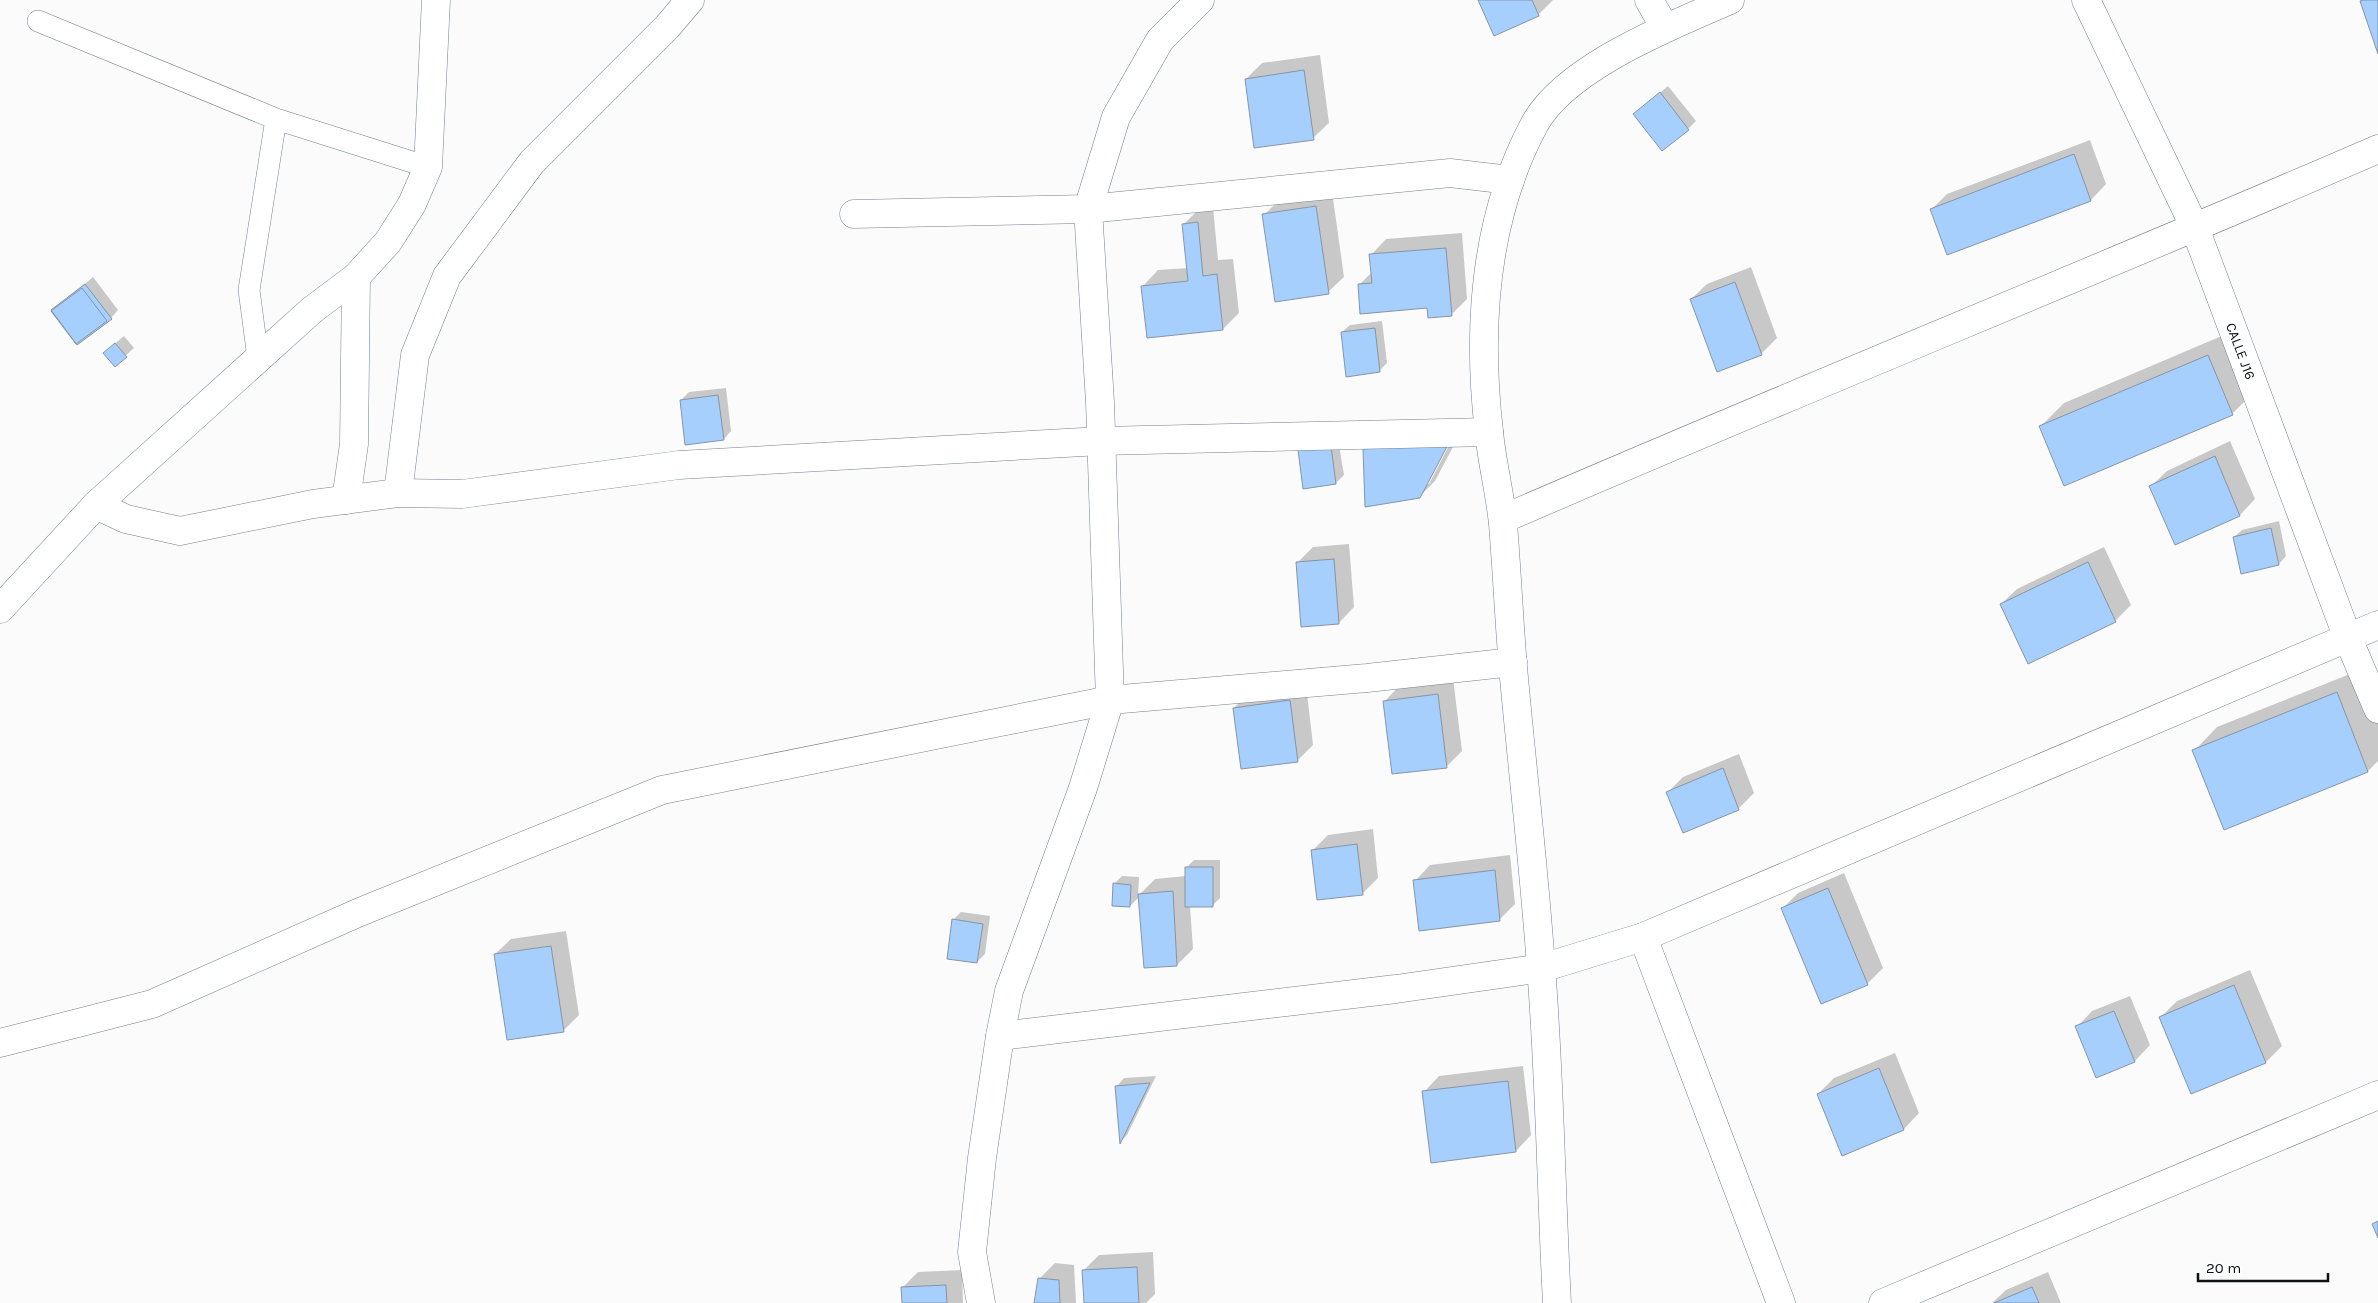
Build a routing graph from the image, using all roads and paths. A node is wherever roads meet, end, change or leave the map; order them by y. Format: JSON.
{"nodes":[{"id":1,"x":436,"y":0,"type":"edge"},
{"id":2,"x":690,"y":0,"type":"edge"},
{"id":3,"x":1200,"y":0,"type":"edge"},
{"id":4,"x":1649,"y":0,"type":"edge"},
{"id":5,"x":1730,"y":0,"type":"edge"},
{"id":6,"x":2086,"y":0,"type":"edge"},
{"id":7,"x":38,"y":21,"type":"dead end"},
{"id":8,"x":1665,"y":28,"type":"junction"},
{"id":9,"x":276,"y":119,"type":"junction"},
{"id":10,"x":2378,"y":149,"type":"edge"},
{"id":11,"x":428,"y":167,"type":"junction"},
{"id":12,"x":1510,"y":180,"type":"junction"},
{"id":13,"x":1088,"y":209,"type":"junction"},
{"id":14,"x":854,"y":214,"type":"dead end"},
{"id":15,"x":2195,"y":228,"type":"junction"},
{"id":16,"x":356,"y":277,"type":"junction"},
{"id":17,"x":258,"y":358,"type":"junction"},
{"id":18,"x":1488,"y":432,"type":"junction"},
{"id":19,"x":1101,"y":441,"type":"junction"},
{"id":20,"x":398,"y":493,"type":"junction"},
{"id":21,"x":346,"y":500,"type":"junction"},
{"id":22,"x":96,"y":505,"type":"junction"},
{"id":23,"x":1502,"y":519,"type":"junction"},
{"id":24,"x":0,"y":609,"type":"edge"},
{"id":25,"x":2378,"y":624,"type":"edge"},
{"id":26,"x":2347,"y":636,"type":"junction"},
{"id":27,"x":1513,"y":662,"type":"junction"},
{"id":28,"x":1110,"y":700,"type":"junction"},
{"id":29,"x":2378,"y":709,"type":"edge"},
{"id":30,"x":1643,"y":937,"type":"junction"},
{"id":31,"x":1542,"y":968,"type":"junction"},
{"id":32,"x":1000,"y":1036,"type":"junction"},
{"id":33,"x":0,"y":1043,"type":"edge"},
{"id":34,"x":2378,"y":1096,"type":"edge"},
{"id":35,"x":981,"y":1303,"type":"edge"},
{"id":36,"x":1555,"y":1303,"type":"edge"},
{"id":37,"x":1782,"y":1303,"type":"edge"},
{"id":38,"x":1883,"y":1303,"type":"edge"}],
"edges":[{"from":1,"to":11,"type":"street"},
{"from":2,"to":20,"type":"street"},
{"from":3,"to":13,"type":"street"},
{"from":4,"to":8,"type":"street"},
{"from":5,"to":8,"type":"street"},
{"from":6,"to":15,"type":"street","name":"CALLE J16"},
{"from":7,"to":9,"type":"lane"},
{"from":8,"to":12,"type":"street"},
{"from":9,"to":11,"type":"lane"},
{"from":9,"to":17,"type":"lane"},
{"from":10,"to":15,"type":"street"},
{"from":11,"to":16,"type":"street"},
{"from":12,"to":13,"type":"street"},
{"from":12,"to":18,"type":"street"},
{"from":13,"to":14,"type":"street"},
{"from":13,"to":19,"type":"street"},
{"from":15,"to":23,"type":"street"},
{"from":15,"to":26,"type":"street","name":"CALLE J16"},
{"from":16,"to":17,"type":"street"},
{"from":16,"to":21,"type":"street"},
{"from":17,"to":22,"type":"street"},
{"from":18,"to":19,"type":"street"},
{"from":18,"to":23,"type":"street"},
{"from":19,"to":20,"type":"street"},
{"from":19,"to":28,"type":"street"},
{"from":20,"to":21,"type":"street"},
{"from":21,"to":22,"type":"street"},
{"from":22,"to":24,"type":"street"},
{"from":23,"to":27,"type":"street"},
{"from":25,"to":26,"type":"street"},
{"from":26,"to":29,"type":"street","name":"CALLE J16"},
{"from":26,"to":30,"type":"street"},
{"from":27,"to":28,"type":"street"},
{"from":27,"to":31,"type":"street"},
{"from":28,"to":32,"type":"street"},
{"from":28,"to":33,"type":"street"},
{"from":30,"to":31,"type":"street"},
{"from":30,"to":37,"type":"street"},
{"from":31,"to":32,"type":"street"},
{"from":31,"to":36,"type":"street"},
{"from":32,"to":35,"type":"street"},
{"from":34,"to":38,"type":"street"}]}
